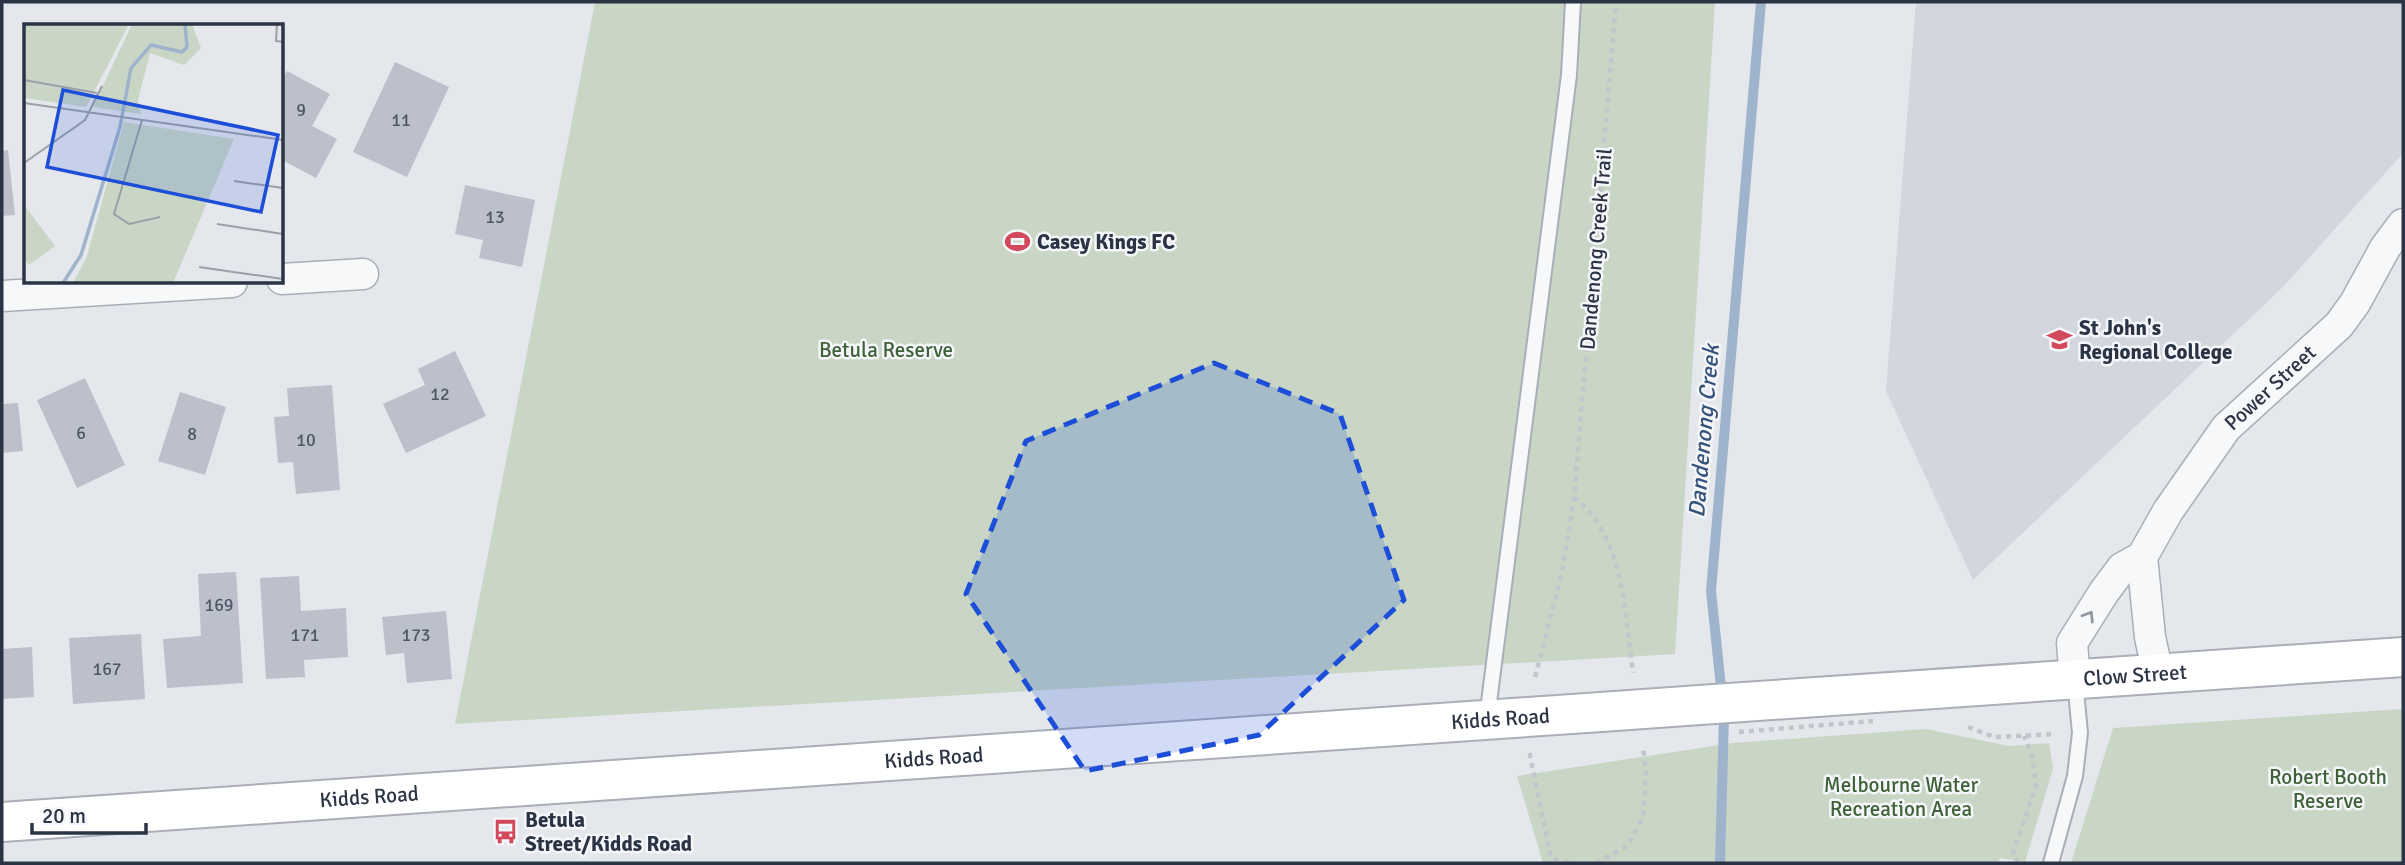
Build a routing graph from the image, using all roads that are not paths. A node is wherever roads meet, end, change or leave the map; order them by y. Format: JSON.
{"nodes":[{"id":1,"x":1573,"y":2,"type":"edge"},
{"id":2,"x":2403,"y":224,"type":"edge"},
{"id":3,"x":363,"y":274,"type":"dead end"},
{"id":4,"x":284,"y":279,"type":"edge"},
{"id":5,"x":199,"y":284,"type":"edge"},
{"id":6,"x":2,"y":296,"type":"edge"},
{"id":7,"x":2142,"y":557,"type":"junction"},
{"id":8,"x":2403,"y":657,"type":"edge"},
{"id":9,"x":2158,"y":674,"type":"junction"},
{"id":10,"x":2075,"y":680,"type":"junction"},
{"id":11,"x":1875,"y":711,"type":"joint"},
{"id":12,"x":1487,"y":720,"type":"junction"},
{"id":13,"x":2,"y":822,"type":"edge"},
{"id":14,"x":2051,"y":863,"type":"edge"}],
"edges":[{"from":1,"to":12,"type":"lane"},
{"from":2,"to":7,"type":"street","name":"Power Street"},
{"from":3,"to":4,"type":"street"},
{"from":5,"to":6,"type":"street"},
{"from":7,"to":9,"type":"street"},
{"from":10,"to":7,"type":"street","name":"Power Street","one_way":true},
{"from":8,"to":9,"type":"main road","name":"Clow Street"},
{"from":9,"to":10,"type":"main road","name":"Clow Street"},
{"from":10,"to":11,"type":"main road","name":"Clow Street"},
{"from":10,"to":14,"type":"lane"},
{"from":11,"to":12,"type":"main road","name":"Kidds Road","bridge":true},
{"from":12,"to":13,"type":"main road","name":"Kidds Road"}]}
